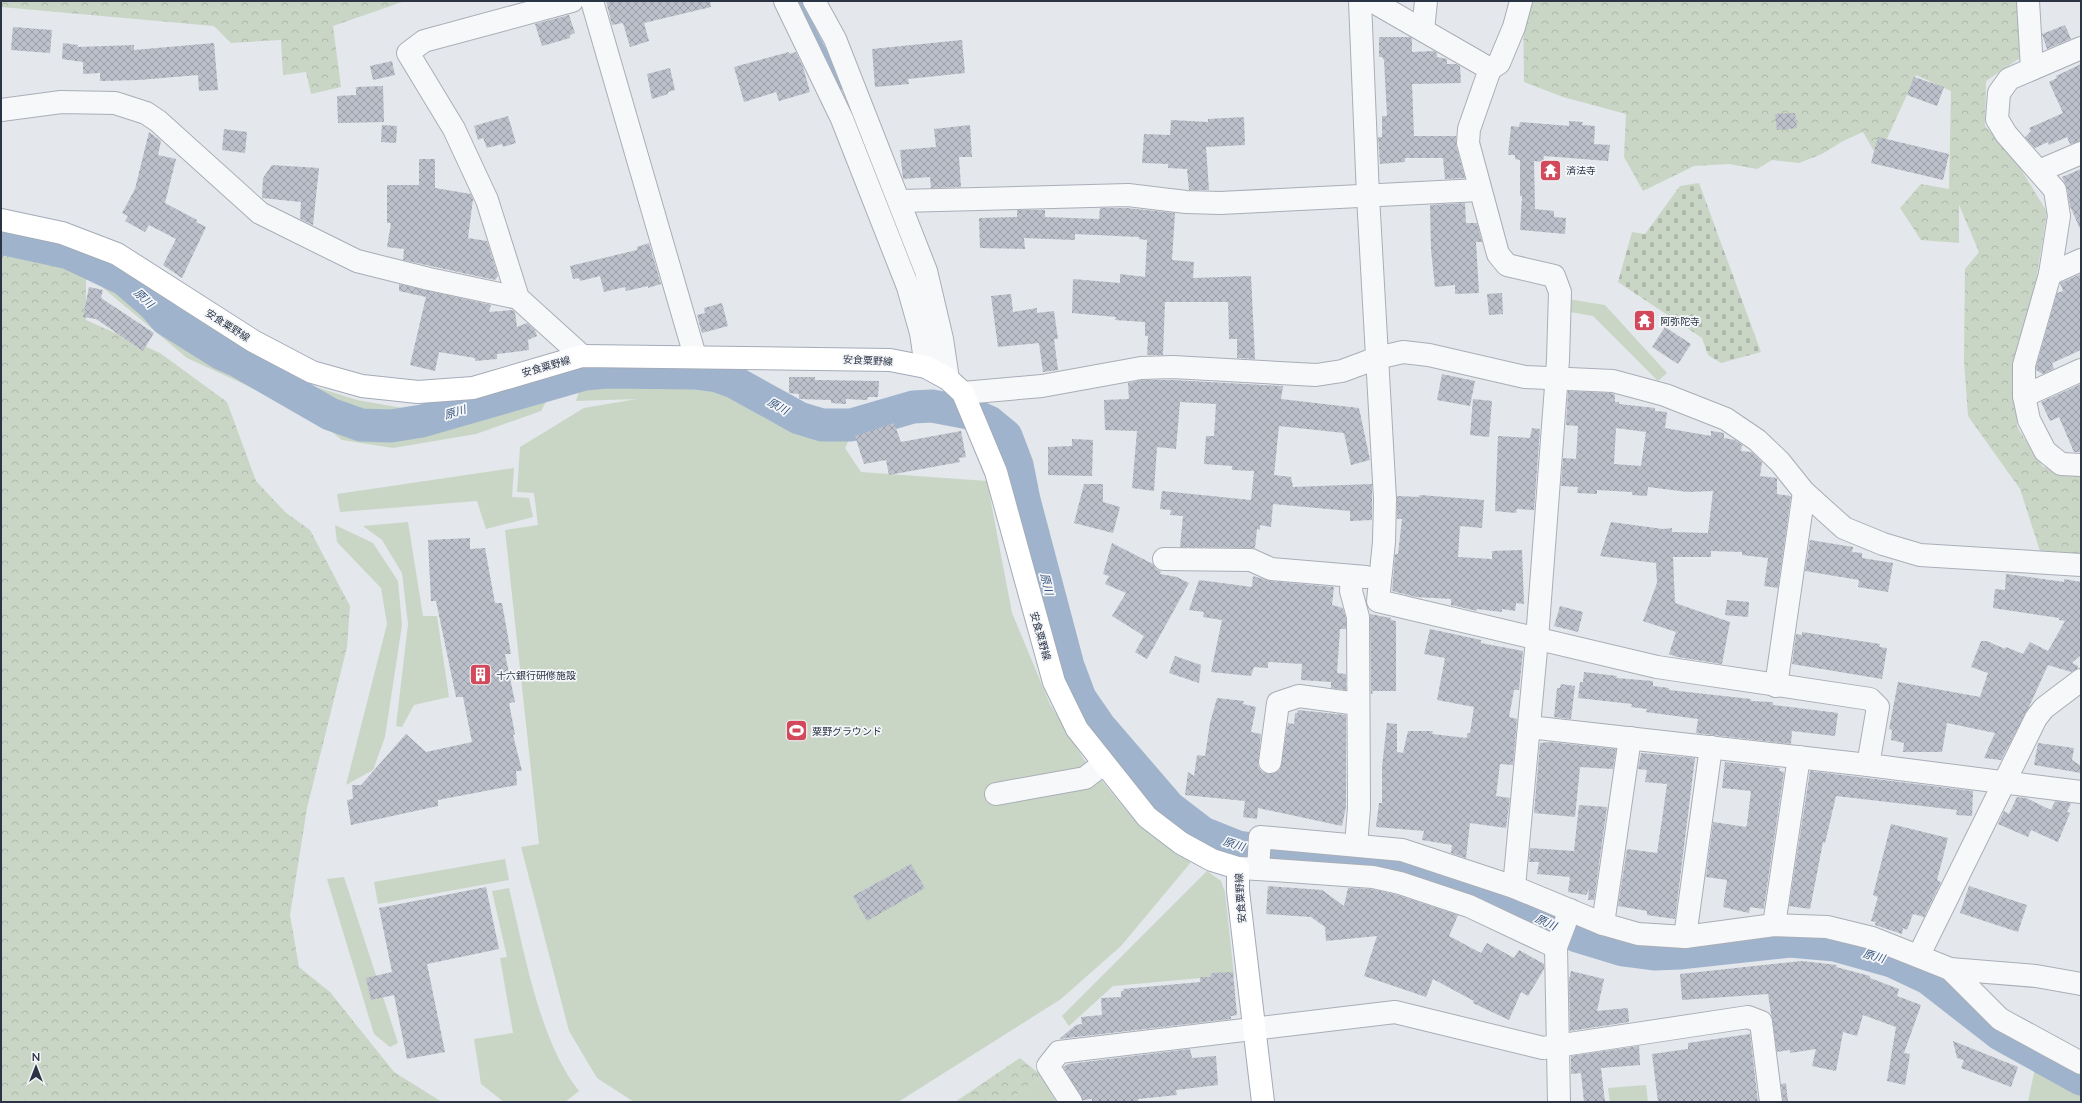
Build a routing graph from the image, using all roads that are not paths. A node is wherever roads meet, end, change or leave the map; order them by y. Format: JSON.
{"nodes":[{"id":1,"x":572,"y":1,"type":"edge"},
{"id":2,"x":592,"y":1,"type":"edge"},
{"id":3,"x":784,"y":1,"type":"edge"},
{"id":4,"x":814,"y":1,"type":"edge"},
{"id":5,"x":1360,"y":1,"type":"edge"},
{"id":6,"x":1372,"y":1,"type":"edge"},
{"id":7,"x":1426,"y":1,"type":"edge"},
{"id":8,"x":1521,"y":1,"type":"edge"},
{"id":9,"x":2028,"y":1,"type":"edge"},
{"id":10,"x":1423,"y":30,"type":"junction"},
{"id":11,"x":2081,"y":48,"type":"edge"},
{"id":12,"x":1490,"y":69,"type":"junction"},
{"id":13,"x":2032,"y":69,"type":"junction"},
{"id":14,"x":1,"y":110,"type":"edge"},
{"id":15,"x":2081,"y":153,"type":"edge"},
{"id":16,"x":2040,"y":171,"type":"junction"},
{"id":17,"x":1480,"y":190,"type":"junction"},
{"id":18,"x":1368,"y":196,"type":"junction"},
{"id":19,"x":900,"y":201,"type":"junction"},
{"id":20,"x":1,"y":220,"type":"edge"},
{"id":21,"x":2081,"y":260,"type":"edge"},
{"id":22,"x":2050,"y":274,"type":"junction"},
{"id":23,"x":518,"y":298,"type":"junction"},
{"id":24,"x":582,"y":356,"type":"junction"},
{"id":25,"x":695,"y":356,"type":"junction"},
{"id":26,"x":1377,"y":358,"type":"junction"},
{"id":27,"x":926,"y":368,"type":"junction"},
{"id":28,"x":2081,"y":370,"type":"edge"},
{"id":29,"x":1556,"y":379,"type":"junction"},
{"id":30,"x":959,"y":392,"type":"junction"},
{"id":31,"x":2024,"y":396,"type":"junction"},
{"id":32,"x":2081,"y":465,"type":"edge"},
{"id":33,"x":1804,"y":492,"type":"junction"},
{"id":34,"x":1164,"y":558,"type":"dead end"},
{"id":35,"x":2081,"y":565,"type":"edge"},
{"id":36,"x":1352,"y":576,"type":"junction"},
{"id":37,"x":1381,"y":578,"type":"junction"},
{"id":38,"x":1537,"y":639,"type":"junction"},
{"id":39,"x":2081,"y":680,"type":"edge"},
{"id":40,"x":1776,"y":686,"type":"junction"},
{"id":41,"x":1358,"y":704,"type":"junction"},
{"id":42,"x":1529,"y":727,"type":"junction"},
{"id":43,"x":1630,"y":738,"type":"junction"},
{"id":44,"x":1712,"y":747,"type":"junction"},
{"id":45,"x":1799,"y":757,"type":"junction"},
{"id":46,"x":1270,"y":762,"type":"dead end"},
{"id":47,"x":1103,"y":764,"type":"junction"},
{"id":48,"x":1868,"y":765,"type":"junction"},
{"id":49,"x":2005,"y":781,"type":"junction"},
{"id":50,"x":2081,"y":792,"type":"edge"},
{"id":51,"x":996,"y":794,"type":"dead end"},
{"id":52,"x":1356,"y":845,"type":"junction"},
{"id":53,"x":1251,"y":867,"type":"junction"},
{"id":54,"x":1514,"y":887,"type":"junction"},
{"id":55,"x":1603,"y":924,"type":"junction"},
{"id":56,"x":1774,"y":924,"type":"junction"},
{"id":57,"x":1563,"y":930,"type":"junction"},
{"id":58,"x":1685,"y":937,"type":"junction"},
{"id":59,"x":1919,"y":955,"type":"junction"},
{"id":60,"x":1950,"y":969,"type":"junction"},
{"id":61,"x":2081,"y":984,"type":"edge"},
{"id":62,"x":1255,"y":1030,"type":"junction"},
{"id":63,"x":1557,"y":1046,"type":"junction"},
{"id":64,"x":2081,"y":1063,"type":"edge"},
{"id":65,"x":1071,"y":1102,"type":"edge"},
{"id":66,"x":1263,"y":1102,"type":"edge"},
{"id":67,"x":1559,"y":1102,"type":"edge"},
{"id":68,"x":1771,"y":1102,"type":"edge"}],
"edges":[{"from":1,"to":23,"type":"street"},
{"from":2,"to":25,"type":"street"},
{"from":3,"to":27,"type":"street"},
{"from":4,"to":19,"type":"street"},
{"from":5,"to":18,"type":"street"},
{"from":6,"to":10,"type":"street"},
{"from":7,"to":10,"type":"street"},
{"from":8,"to":12,"type":"street"},
{"from":9,"to":13,"type":"street"},
{"from":10,"to":12,"type":"street"},
{"from":11,"to":13,"type":"street"},
{"from":12,"to":17,"type":"street"},
{"from":13,"to":16,"type":"street"},
{"from":14,"to":23,"type":"street"},
{"from":15,"to":16,"type":"street"},
{"from":16,"to":22,"type":"street"},
{"from":17,"to":18,"type":"street"},
{"from":17,"to":29,"type":"street"},
{"from":18,"to":19,"type":"street"},
{"from":18,"to":26,"type":"street"},
{"from":19,"to":30,"type":"street"},
{"from":20,"to":24,"type":"main road","name":"安食粟野線"},
{"from":21,"to":22,"type":"street"},
{"from":22,"to":31,"type":"street"},
{"from":23,"to":24,"type":"street"},
{"from":24,"to":25,"type":"main road","name":"安食粟野線"},
{"from":25,"to":27,"type":"main road","name":"安食粟野線"},
{"from":26,"to":29,"type":"street"},
{"from":26,"to":30,"type":"street"},
{"from":26,"to":37,"type":"street"},
{"from":27,"to":30,"type":"main road","name":"安食粟野線"},
{"from":28,"to":31,"type":"street"},
{"from":29,"to":33,"type":"street"},
{"from":29,"to":38,"type":"street"},
{"from":30,"to":47,"type":"main road","name":"安食粟野線"},
{"from":31,"to":32,"type":"street"},
{"from":33,"to":35,"type":"street"},
{"from":33,"to":40,"type":"street"},
{"from":34,"to":36,"type":"street"},
{"from":36,"to":37,"type":"street"},
{"from":36,"to":41,"type":"street"},
{"from":37,"to":38,"type":"street"},
{"from":38,"to":40,"type":"street"},
{"from":38,"to":42,"type":"street"},
{"from":39,"to":49,"type":"street"},
{"from":40,"to":48,"type":"street"},
{"from":41,"to":46,"type":"street"},
{"from":41,"to":52,"type":"street"},
{"from":42,"to":43,"type":"street"},
{"from":42,"to":54,"type":"street"},
{"from":43,"to":44,"type":"street"},
{"from":43,"to":55,"type":"street"},
{"from":44,"to":45,"type":"street"},
{"from":44,"to":58,"type":"street"},
{"from":45,"to":48,"type":"street"},
{"from":45,"to":56,"type":"street"},
{"from":47,"to":51,"type":"street"},
{"from":47,"to":53,"type":"main road","name":"安食粟野線"},
{"from":48,"to":49,"type":"street"},
{"from":49,"to":50,"type":"street"},
{"from":49,"to":59,"type":"street"},
{"from":52,"to":53,"type":"street"},
{"from":52,"to":54,"type":"street"},
{"from":53,"to":57,"type":"street"},
{"from":53,"to":62,"type":"main road","name":"安食粟野線"},
{"from":54,"to":57,"type":"street"},
{"from":55,"to":57,"type":"street"},
{"from":55,"to":58,"type":"street"},
{"from":56,"to":58,"type":"street"},
{"from":56,"to":59,"type":"street"},
{"from":57,"to":63,"type":"street"},
{"from":59,"to":60,"type":"street"},
{"from":60,"to":61,"type":"street"},
{"from":60,"to":64,"type":"street"},
{"from":62,"to":63,"type":"street"},
{"from":62,"to":65,"type":"street"},
{"from":62,"to":66,"type":"main road","name":"安食粟野線"},
{"from":63,"to":67,"type":"street"},
{"from":63,"to":68,"type":"street"}]}
